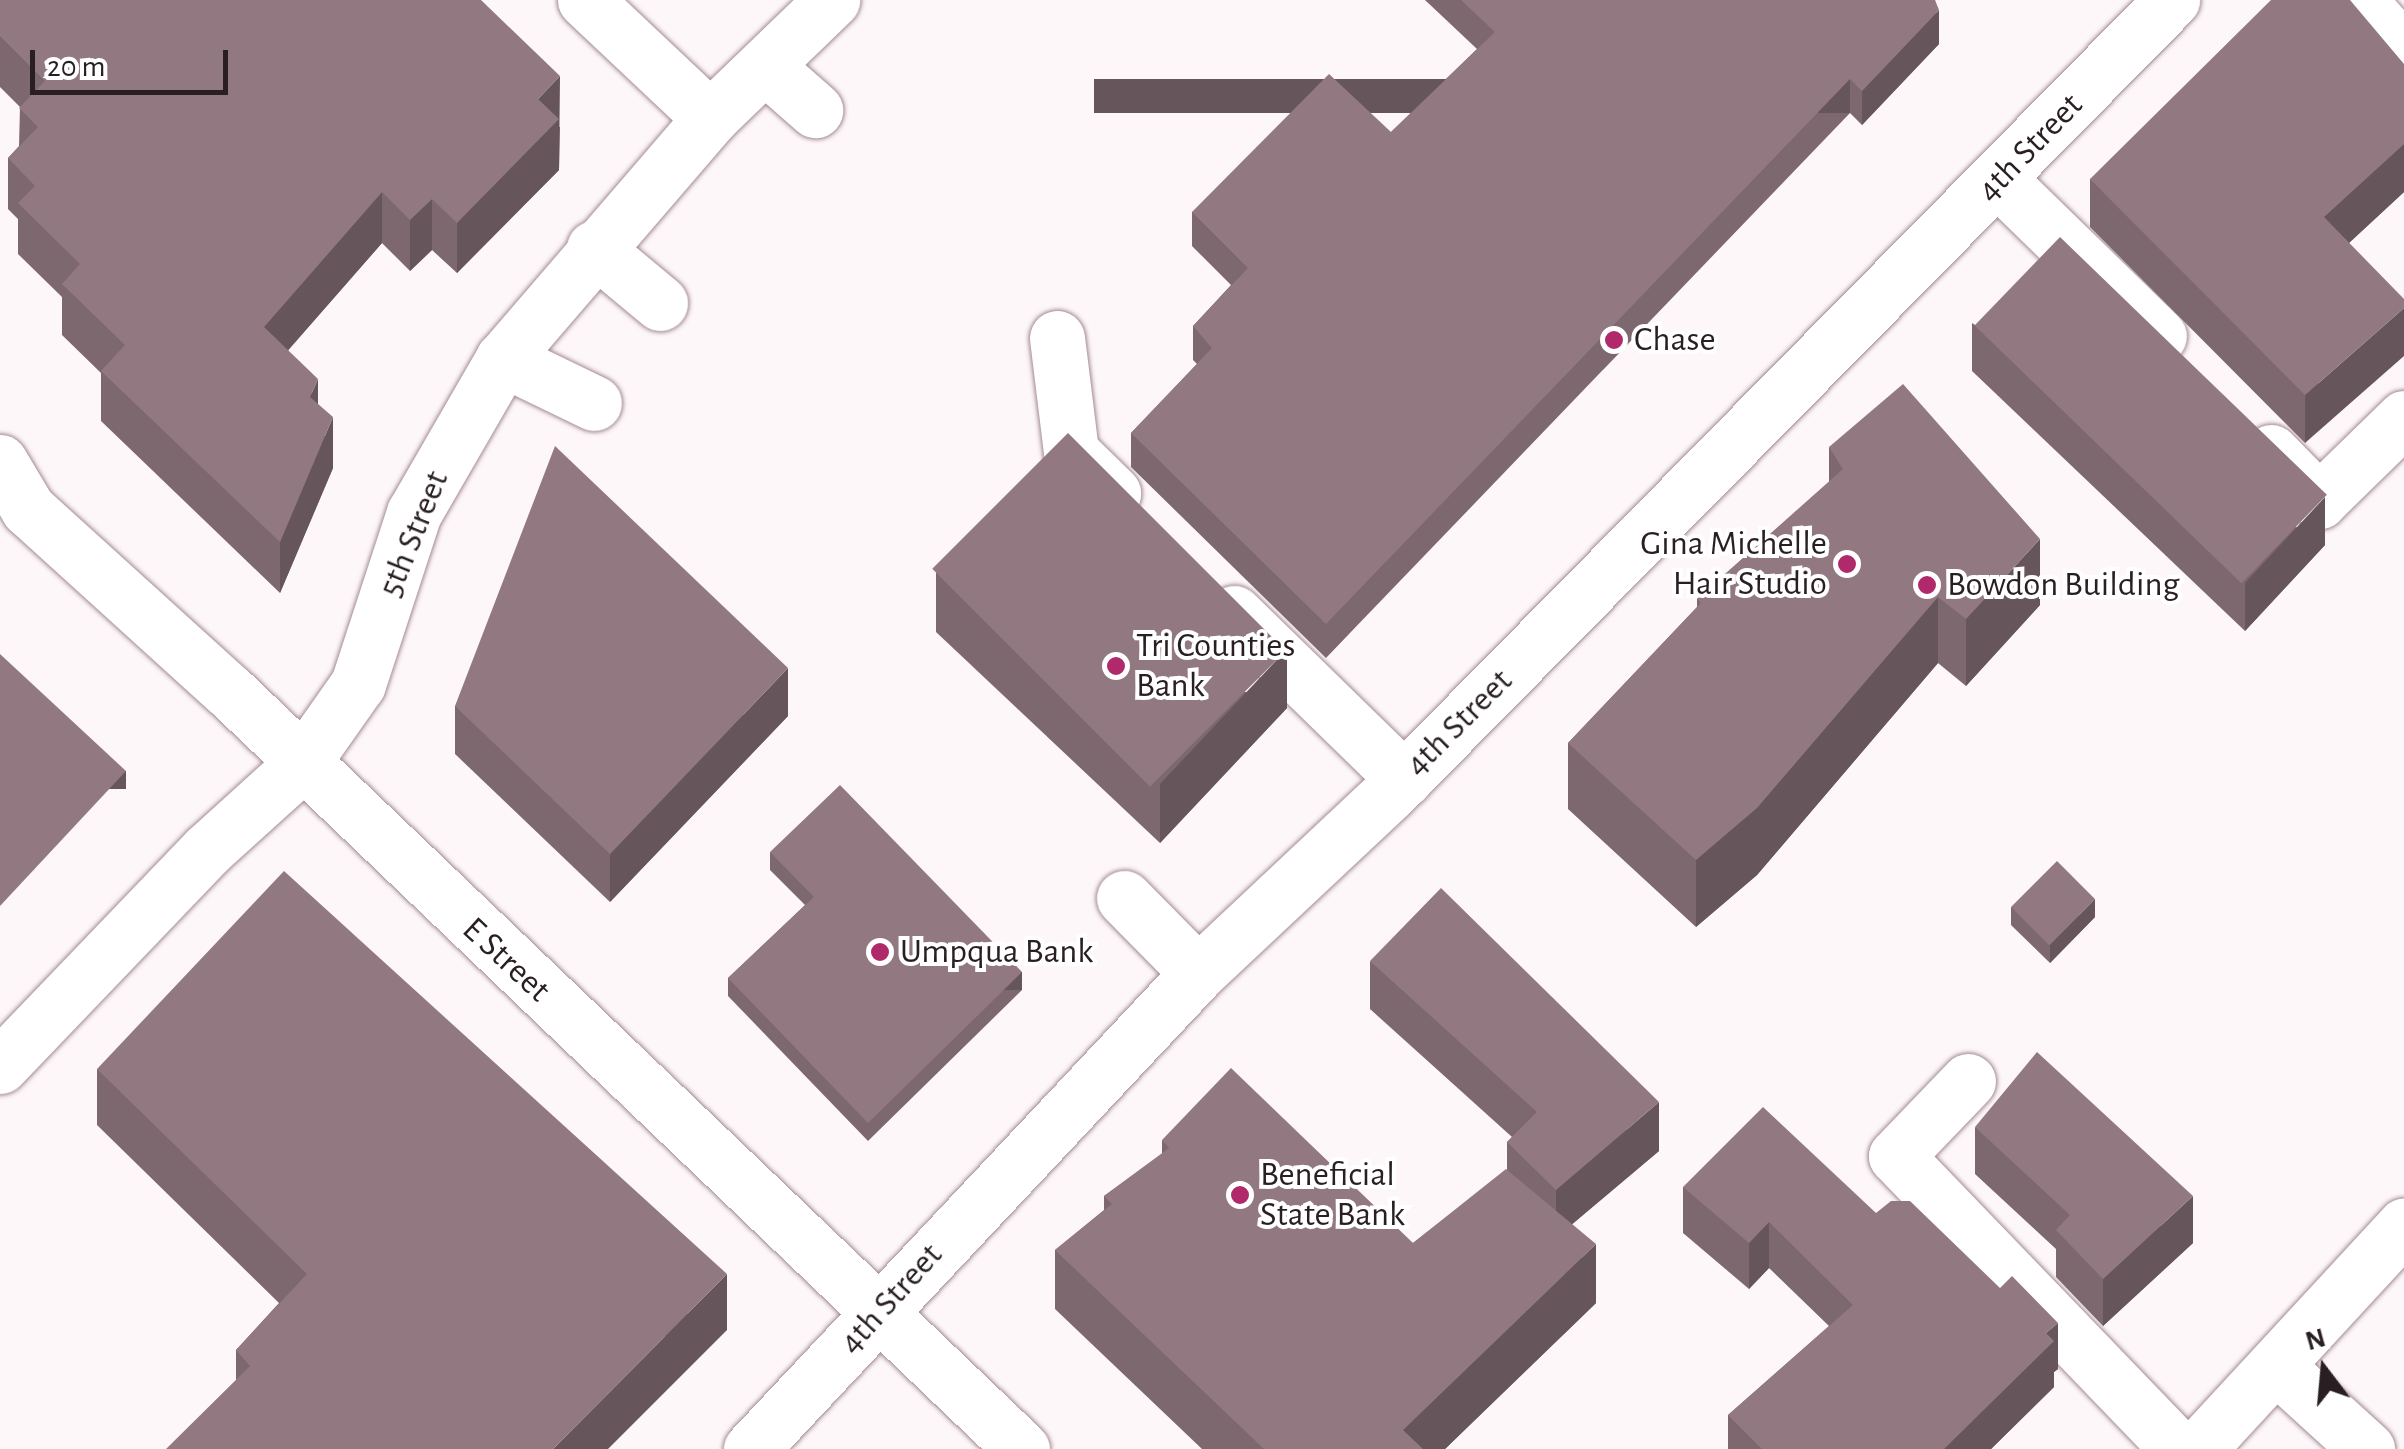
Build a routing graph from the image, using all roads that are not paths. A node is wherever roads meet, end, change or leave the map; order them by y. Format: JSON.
{"nodes":[{"id":1,"x":586,"y":0,"type":"edge"},
{"id":2,"x":832,"y":0,"type":"edge"},
{"id":3,"x":2172,"y":0,"type":"edge"},
{"id":4,"x":2358,"y":0,"type":"edge"},
{"id":5,"x":2404,"y":52,"type":"edge"},
{"id":6,"x":765,"y":66,"type":"junction"},
{"id":7,"x":815,"y":110,"type":"dead end"},
{"id":8,"x":710,"y":118,"type":"junction"},
{"id":9,"x":2000,"y":181,"type":"junction"},
{"id":10,"x":594,"y":248,"type":"junction"},
{"id":11,"x":660,"y":303,"type":"dead end"},
{"id":12,"x":1057,"y":338,"type":"dead end"},
{"id":13,"x":503,"y":359,"type":"junction"},
{"id":14,"x":2196,"y":375,"type":"edge"},
{"id":15,"x":594,"y":404,"type":"dead end"},
{"id":16,"x":2237,"y":417,"type":"edge"},
{"id":17,"x":2385,"y":437,"type":"edge"},
{"id":18,"x":0,"y":462,"type":"edge"},
{"id":19,"x":1154,"y":534,"type":"edge"},
{"id":20,"x":1195,"y":574,"type":"edge"},
{"id":21,"x":301,"y":766,"type":"junction"},
{"id":22,"x":1404,"y":779,"type":"junction"},
{"id":23,"x":1124,"y":898,"type":"dead end"},
{"id":24,"x":1198,"y":973,"type":"junction"},
{"id":25,"x":0,"y":1066,"type":"edge"},
{"id":26,"x":1968,"y":1081,"type":"dead end"},
{"id":27,"x":2404,"y":1226,"type":"edge"},
{"id":28,"x":878,"y":1312,"type":"junction"},
{"id":29,"x":2278,"y":1367,"type":"junction"},
{"id":30,"x":750,"y":1449,"type":"edge"},
{"id":31,"x":1022,"y":1449,"type":"edge"},
{"id":32,"x":2178,"y":1449,"type":"edge"},
{"id":33,"x":2198,"y":1449,"type":"edge"},
{"id":34,"x":2367,"y":1449,"type":"edge"}],
"edges":[{"from":1,"to":8,"type":"street"},
{"from":2,"to":6,"type":"street","name":"5th Street"},
{"from":3,"to":9,"type":"street","name":"4th Street"},
{"from":4,"to":5,"type":"street"},
{"from":6,"to":7,"type":"street"},
{"from":6,"to":8,"type":"street","name":"5th Street"},
{"from":8,"to":10,"type":"street","name":"5th Street"},
{"from":9,"to":14,"type":"street"},
{"from":9,"to":22,"type":"street","name":"4th Street"},
{"from":10,"to":11,"type":"street"},
{"from":10,"to":13,"type":"street","name":"5th Street"},
{"from":12,"to":19,"type":"street"},
{"from":13,"to":15,"type":"street"},
{"from":13,"to":21,"type":"street","name":"5th Street"},
{"from":16,"to":17,"type":"street"},
{"from":18,"to":21,"type":"street","name":"E Street"},
{"from":20,"to":22,"type":"street"},
{"from":21,"to":25,"type":"street","name":"5th Street"},
{"from":21,"to":28,"type":"street","name":"E Street"},
{"from":22,"to":24,"type":"street","name":"4th Street"},
{"from":23,"to":24,"type":"street"},
{"from":24,"to":28,"type":"street","name":"4th Street"},
{"from":26,"to":32,"type":"street"},
{"from":27,"to":29,"type":"street"},
{"from":28,"to":30,"type":"street","name":"4th Street"},
{"from":28,"to":31,"type":"street","name":"E Street"},
{"from":29,"to":33,"type":"street"},
{"from":29,"to":34,"type":"street"}]}
